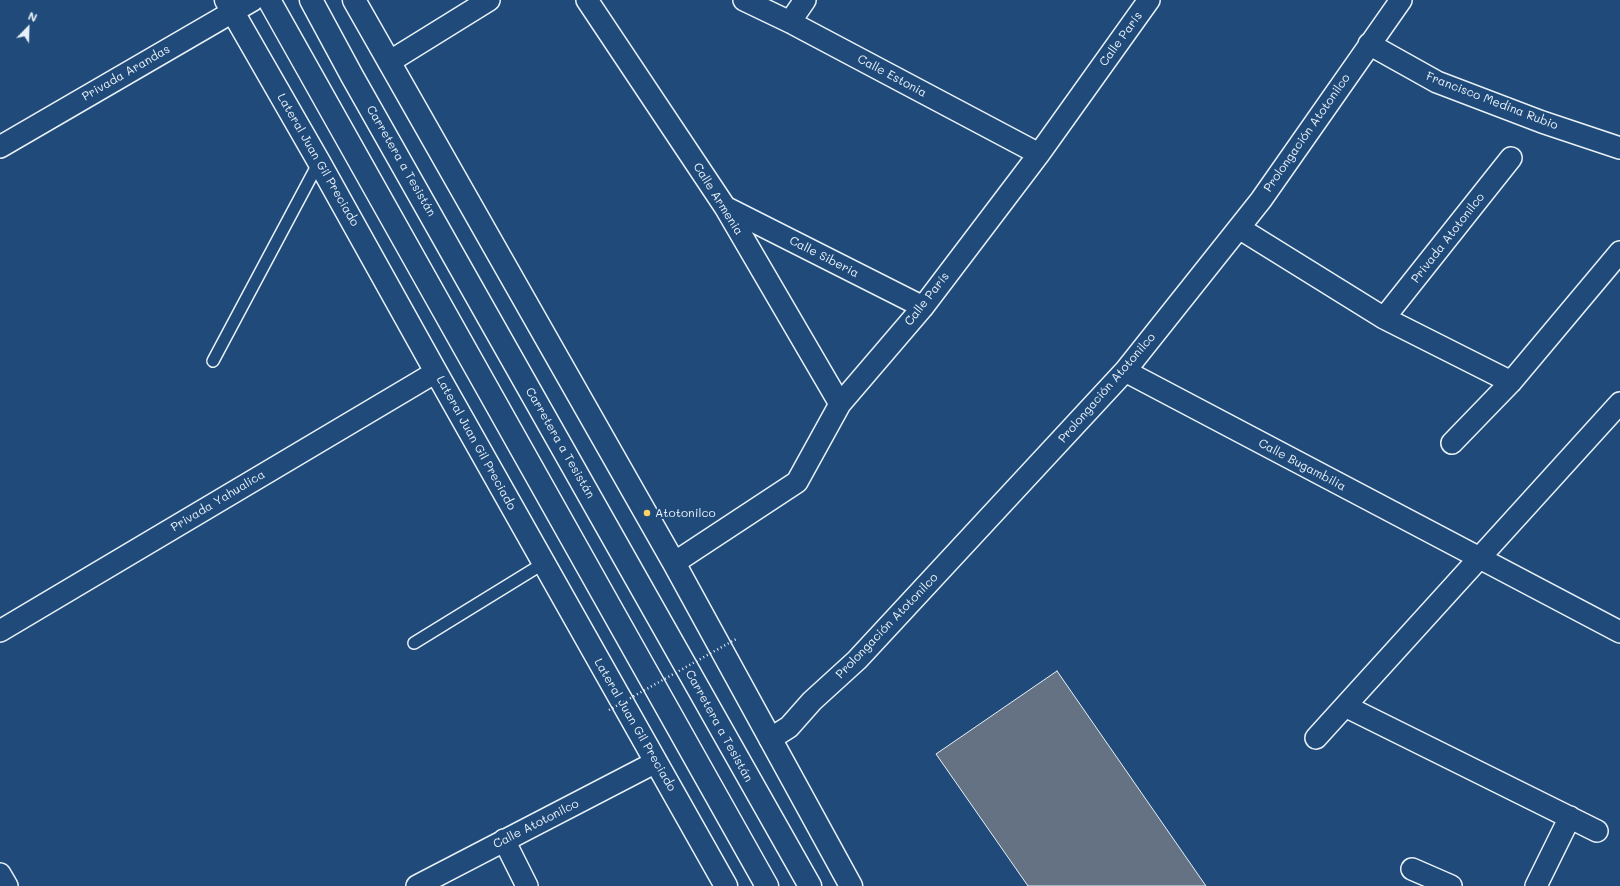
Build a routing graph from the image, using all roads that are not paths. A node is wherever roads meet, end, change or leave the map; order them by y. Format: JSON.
{"nodes":[{"id":1,"x":253,"y":0,"type":"edge"},
{"id":2,"x":269,"y":0,"type":"edge"},
{"id":3,"x":311,"y":0,"type":"edge"},
{"id":4,"x":354,"y":0,"type":"edge"},
{"id":5,"x":490,"y":0,"type":"edge"},
{"id":6,"x":587,"y":0,"type":"edge"},
{"id":7,"x":744,"y":0,"type":"edge"},
{"id":8,"x":805,"y":0,"type":"edge"},
{"id":9,"x":1149,"y":0,"type":"edge"},
{"id":10,"x":1401,"y":0,"type":"edge"},
{"id":11,"x":229,"y":6,"type":"edge"},
{"id":12,"x":790,"y":22,"type":"junction"},
{"id":13,"x":1369,"y":44,"type":"junction"},
{"id":14,"x":389,"y":62,"type":"junction"},
{"id":15,"x":0,"y":147,"type":"edge"},
{"id":16,"x":1620,"y":148,"type":"edge"},
{"id":17,"x":1039,"y":154,"type":"junction"},
{"id":18,"x":1511,"y":158,"type":"dead end"},
{"id":19,"x":319,"y":162,"type":"junction"},
{"id":20,"x":725,"y":207,"type":"junction"},
{"id":21,"x":1239,"y":228,"type":"junction"},
{"id":22,"x":1620,"y":252,"type":"edge"},
{"id":23,"x":923,"y":307,"type":"junction"},
{"id":24,"x":1384,"y":318,"type":"junction"},
{"id":25,"x":214,"y":361,"type":"dead end"},
{"id":26,"x":1125,"y":371,"type":"junction"},
{"id":27,"x":436,"y":372,"type":"junction"},
{"id":28,"x":1511,"y":382,"type":"junction"},
{"id":29,"x":1620,"y":403,"type":"edge"},
{"id":30,"x":840,"y":404,"type":"junction"},
{"id":31,"x":1452,"y":443,"type":"dead end"},
{"id":32,"x":1480,"y":558,"type":"junction"},
{"id":33,"x":544,"y":563,"type":"junction"},
{"id":34,"x":674,"y":563,"type":"junction"},
{"id":35,"x":0,"y":631,"type":"edge"},
{"id":36,"x":1620,"y":632,"type":"edge"},
{"id":37,"x":414,"y":643,"type":"dead end"},
{"id":38,"x":1345,"y":706,"type":"junction"},
{"id":39,"x":1316,"y":738,"type":"dead end"},
{"id":40,"x":770,"y":739,"type":"junction"},
{"id":41,"x":656,"y":762,"type":"junction"},
{"id":42,"x":1570,"y":817,"type":"junction"},
{"id":43,"x":1597,"y":831,"type":"dead end"},
{"id":44,"x":504,"y":840,"type":"junction"},
{"id":45,"x":1412,"y":868,"type":"dead end"},
{"id":46,"x":0,"y":874,"type":"edge"},
{"id":47,"x":7,"y":886,"type":"edge"},
{"id":48,"x":416,"y":886,"type":"edge"},
{"id":49,"x":527,"y":886,"type":"edge"},
{"id":50,"x":726,"y":886,"type":"edge"},
{"id":51,"x":767,"y":886,"type":"edge"},
{"id":52,"x":810,"y":886,"type":"edge"},
{"id":53,"x":851,"y":886,"type":"edge"},
{"id":54,"x":1451,"y":886,"type":"edge"},
{"id":55,"x":1536,"y":886,"type":"edge"}],
"edges":[{"from":1,"to":11,"type":"street","name":"Privada Arandas"},
{"from":2,"to":51,"type":"main road"},
{"from":3,"to":52,"type":"main road","name":"Carretera a Tesistán"},
{"from":4,"to":14,"type":"main road"},
{"from":5,"to":14,"type":"street"},
{"from":6,"to":20,"type":"street","name":"Calle Armenia"},
{"from":7,"to":12,"type":"street","name":"Calle Estonia"},
{"from":8,"to":12,"type":"street"},
{"from":9,"to":17,"type":"street","name":"Calle París"},
{"from":10,"to":13,"type":"street","name":"Prolongación Atotonilco"},
{"from":11,"to":15,"type":"street","name":"Privada Arandas"},
{"from":11,"to":19,"type":"main road","name":"Lateral Juan Gil Preciado"},
{"from":12,"to":17,"type":"street","name":"Calle Estonia"},
{"from":13,"to":16,"type":"street","name":"Francisco Medina Rubio"},
{"from":13,"to":21,"type":"street","name":"Prolongación Atotonilco"},
{"from":14,"to":34,"type":"main road"},
{"from":17,"to":23,"type":"street","name":"Calle París"},
{"from":18,"to":24,"type":"street","name":"Privada Atotonilco"},
{"from":19,"to":25,"type":"lane"},
{"from":19,"to":27,"type":"main road","name":"Lateral Juan Gil Preciado"},
{"from":20,"to":23,"type":"street","name":"Calle Siberia"},
{"from":20,"to":30,"type":"street","name":"Calle Armenia"},
{"from":21,"to":24,"type":"street"},
{"from":21,"to":26,"type":"street","name":"Prolongación Atotonilco"},
{"from":22,"to":28,"type":"street"},
{"from":23,"to":30,"type":"street","name":"Calle París"},
{"from":24,"to":28,"type":"street"},
{"from":26,"to":32,"type":"street","name":"Calle Bugambilia"},
{"from":26,"to":40,"type":"street","name":"Prolongación Atotonilco"},
{"from":27,"to":33,"type":"main road","name":"Lateral Juan Gil Preciado"},
{"from":27,"to":35,"type":"street","name":"Privada Yahualica"},
{"from":28,"to":31,"type":"street"},
{"from":29,"to":32,"type":"street"},
{"from":30,"to":34,"type":"street","name":"Calle París"},
{"from":32,"to":36,"type":"street","name":"Calle Bugambilia"},
{"from":32,"to":38,"type":"street"},
{"from":33,"to":37,"type":"lane"},
{"from":33,"to":41,"type":"main road","name":"Lateral Juan Gil Preciado"},
{"from":34,"to":40,"type":"main road"},
{"from":38,"to":39,"type":"street"},
{"from":38,"to":42,"type":"street"},
{"from":40,"to":53,"type":"main road"},
{"from":41,"to":44,"type":"street","name":"Calle Atotonilco"},
{"from":41,"to":50,"type":"main road","name":"Lateral Juan Gil Preciado"},
{"from":42,"to":43,"type":"street"},
{"from":42,"to":55,"type":"street"},
{"from":44,"to":48,"type":"street","name":"Calle Atotonilco"},
{"from":44,"to":49,"type":"street"},
{"from":45,"to":54,"type":"street"},
{"from":46,"to":47,"type":"street"}]}
